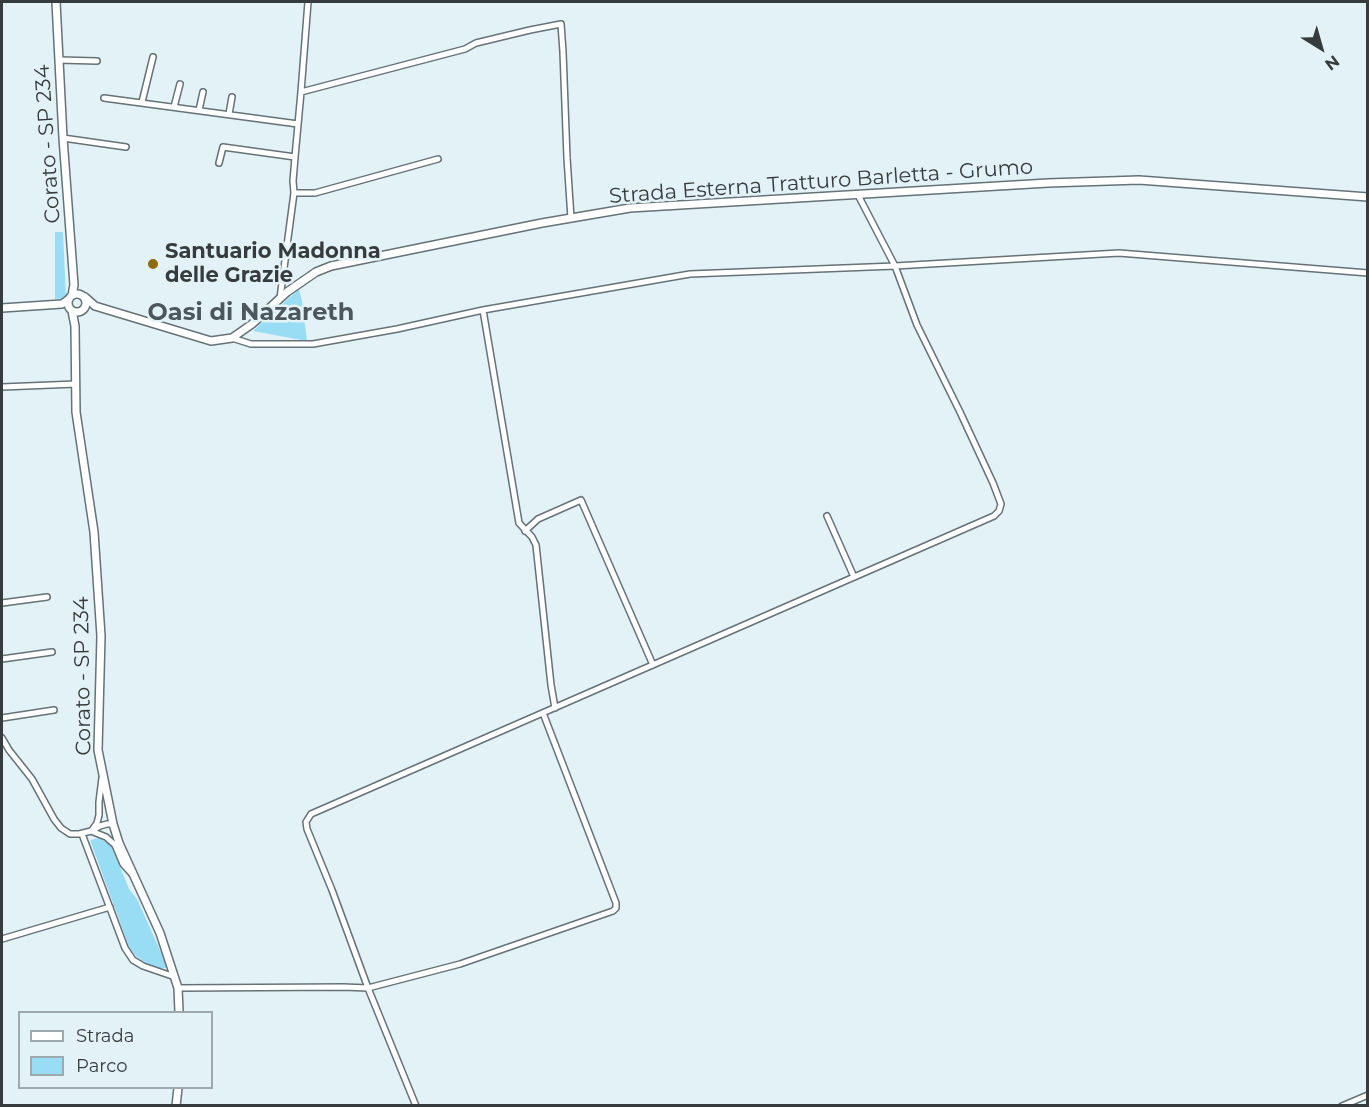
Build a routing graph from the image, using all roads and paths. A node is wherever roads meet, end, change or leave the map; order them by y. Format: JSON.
{"nodes":[{"id":1,"x":56,"y":2,"type":"edge"},
{"id":2,"x":308,"y":2,"type":"edge"},
{"id":3,"x":153,"y":57,"type":"dead end"},
{"id":4,"x":59,"y":60,"type":"junction"},
{"id":5,"x":97,"y":62,"type":"dead end"},
{"id":6,"x":180,"y":84,"type":"dead end"},
{"id":7,"x":203,"y":92,"type":"dead end"},
{"id":8,"x":301,"y":92,"type":"junction"},
{"id":9,"x":232,"y":97,"type":"dead end"},
{"id":10,"x":104,"y":98,"type":"dead end"},
{"id":11,"x":142,"y":102,"type":"junction"},
{"id":12,"x":174,"y":106,"type":"junction"},
{"id":13,"x":199,"y":110,"type":"junction"},
{"id":14,"x":229,"y":114,"type":"junction"},
{"id":15,"x":298,"y":124,"type":"junction"},
{"id":16,"x":63,"y":138,"type":"junction"},
{"id":17,"x":126,"y":147,"type":"dead end"},
{"id":18,"x":295,"y":157,"type":"junction"},
{"id":19,"x":438,"y":159,"type":"dead end"},
{"id":20,"x":219,"y":163,"type":"dead end"},
{"id":21,"x":294,"y":193,"type":"junction"},
{"id":22,"x":858,"y":195,"type":"junction"},
{"id":23,"x":1368,"y":197,"type":"edge"},
{"id":24,"x":572,"y":218,"type":"junction"},
{"id":25,"x":895,"y":266,"type":"junction"},
{"id":26,"x":1368,"y":273,"type":"edge"},
{"id":27,"x":74,"y":285,"type":"junction"},
{"id":28,"x":83,"y":296,"type":"junction"},
{"id":29,"x":280,"y":298,"type":"junction"},
{"id":30,"x":69,"y":303,"type":"junction"},
{"id":31,"x":95,"y":306,"type":"junction"},
{"id":32,"x":2,"y":308,"type":"edge"},
{"id":33,"x":83,"y":310,"type":"junction"},
{"id":34,"x":483,"y":310,"type":"junction"},
{"id":35,"x":75,"y":326,"type":"junction"},
{"id":36,"x":232,"y":338,"type":"junction"},
{"id":37,"x":76,"y":384,"type":"junction"},
{"id":38,"x":2,"y":387,"type":"edge"},
{"id":39,"x":827,"y":516,"type":"dead end"},
{"id":40,"x":525,"y":531,"type":"junction"},
{"id":41,"x":854,"y":577,"type":"junction"},
{"id":42,"x":47,"y":597,"type":"dead end"},
{"id":43,"x":2,"y":603,"type":"edge"},
{"id":44,"x":52,"y":652,"type":"dead end"},
{"id":45,"x":2,"y":659,"type":"edge"},
{"id":46,"x":653,"y":665,"type":"junction"},
{"id":47,"x":555,"y":708,"type":"junction"},
{"id":48,"x":54,"y":710,"type":"dead end"},
{"id":49,"x":543,"y":713,"type":"junction"},
{"id":50,"x":2,"y":718,"type":"edge"},
{"id":51,"x":2,"y":738,"type":"edge"},
{"id":52,"x":103,"y":775,"type":"junction"},
{"id":53,"x":113,"y":824,"type":"junction"},
{"id":54,"x":91,"y":831,"type":"junction"},
{"id":55,"x":82,"y":834,"type":"junction"},
{"id":56,"x":132,"y":874,"type":"junction"},
{"id":57,"x":110,"y":907,"type":"junction"},
{"id":58,"x":2,"y":939,"type":"edge"},
{"id":59,"x":175,"y":977,"type":"junction"},
{"id":60,"x":178,"y":988,"type":"junction"},
{"id":61,"x":368,"y":988,"type":"junction"},
{"id":62,"x":179,"y":1011,"type":"edge"},
{"id":63,"x":178,"y":1089,"type":"edge"},
{"id":64,"x":1368,"y":1095,"type":"edge"},
{"id":65,"x":176,"y":1106,"type":"edge"},
{"id":66,"x":416,"y":1106,"type":"edge"},
{"id":67,"x":1342,"y":1106,"type":"edge"}],
"edges":[{"from":1,"to":4,"type":"street","name":"Corato - SP 234"},
{"from":2,"to":8,"type":"street"},
{"from":3,"to":11,"type":"street"},
{"from":4,"to":5,"type":"street"},
{"from":4,"to":16,"type":"street","name":"Corato - SP 234"},
{"from":6,"to":12,"type":"street"},
{"from":7,"to":13,"type":"street"},
{"from":8,"to":15,"type":"street"},
{"from":8,"to":24,"type":"street"},
{"from":9,"to":14,"type":"street"},
{"from":10,"to":11,"type":"street"},
{"from":11,"to":12,"type":"street"},
{"from":12,"to":13,"type":"street"},
{"from":13,"to":14,"type":"street"},
{"from":14,"to":15,"type":"street"},
{"from":15,"to":18,"type":"street"},
{"from":16,"to":17,"type":"street"},
{"from":16,"to":27,"type":"street","name":"Corato - SP 234"},
{"from":18,"to":20,"type":"street"},
{"from":18,"to":21,"type":"street"},
{"from":19,"to":21,"type":"street"},
{"from":21,"to":29,"type":"street"},
{"from":22,"to":23,"type":"street","name":"Strada Esterna Tratturo Barletta - Grumo"},
{"from":22,"to":24,"type":"street","name":"Strada Esterna Tratturo Barletta - Grumo"},
{"from":22,"to":25,"type":"street"},
{"from":24,"to":29,"type":"street","name":"Strada Esterna Tratturo Barletta - Grumo"},
{"from":25,"to":26,"type":"street"},
{"from":25,"to":34,"type":"street"},
{"from":25,"to":41,"type":"street"},
{"from":27,"to":28,"type":"street"},
{"from":27,"to":30,"type":"street","name":"Corato - SP 234"},
{"from":28,"to":30,"type":"street"},
{"from":28,"to":31,"type":"street"},
{"from":28,"to":33,"type":"street","name":"Corato - SP 234"},
{"from":29,"to":36,"type":"street","name":"Strada Esterna Tratturo Barletta - Grumo"},
{"from":30,"to":32,"type":"street"},
{"from":30,"to":33,"type":"street"},
{"from":30,"to":35,"type":"street","name":"Corato - SP 234"},
{"from":31,"to":33,"type":"street"},
{"from":31,"to":36,"type":"street"},
{"from":33,"to":35,"type":"street","name":"Corato - SP 234"},
{"from":34,"to":36,"type":"street"},
{"from":34,"to":40,"type":"street"},
{"from":35,"to":37,"type":"street","name":"Corato - SP 234"},
{"from":37,"to":38,"type":"street"},
{"from":37,"to":52,"type":"street","name":"Corato - SP 234"},
{"from":39,"to":41,"type":"street"},
{"from":40,"to":46,"type":"street"},
{"from":40,"to":47,"type":"street"},
{"from":41,"to":46,"type":"street"},
{"from":42,"to":43,"type":"street"},
{"from":44,"to":45,"type":"street"},
{"from":46,"to":47,"type":"street"},
{"from":47,"to":49,"type":"street"},
{"from":48,"to":50,"type":"street"},
{"from":49,"to":61,"type":"street"},
{"from":49,"to":61,"type":"street"},
{"from":51,"to":55,"type":"street"},
{"from":52,"to":53,"type":"street","name":"Corato - SP 234"},
{"from":52,"to":54,"type":"street"},
{"from":53,"to":54,"type":"street"},
{"from":53,"to":56,"type":"street","name":"Corato - SP 234"},
{"from":54,"to":55,"type":"street"},
{"from":54,"to":56,"type":"street"},
{"from":55,"to":57,"type":"street"},
{"from":56,"to":59,"type":"street","name":"Corato - SP 234"},
{"from":57,"to":58,"type":"street"},
{"from":57,"to":59,"type":"street"},
{"from":59,"to":60,"type":"street","name":"Corato - SP 234"},
{"from":60,"to":61,"type":"street"},
{"from":60,"to":62,"type":"street","name":"Corato - SP 234"},
{"from":61,"to":66,"type":"street"},
{"from":63,"to":65,"type":"street"},
{"from":64,"to":67,"type":"street"}]}
